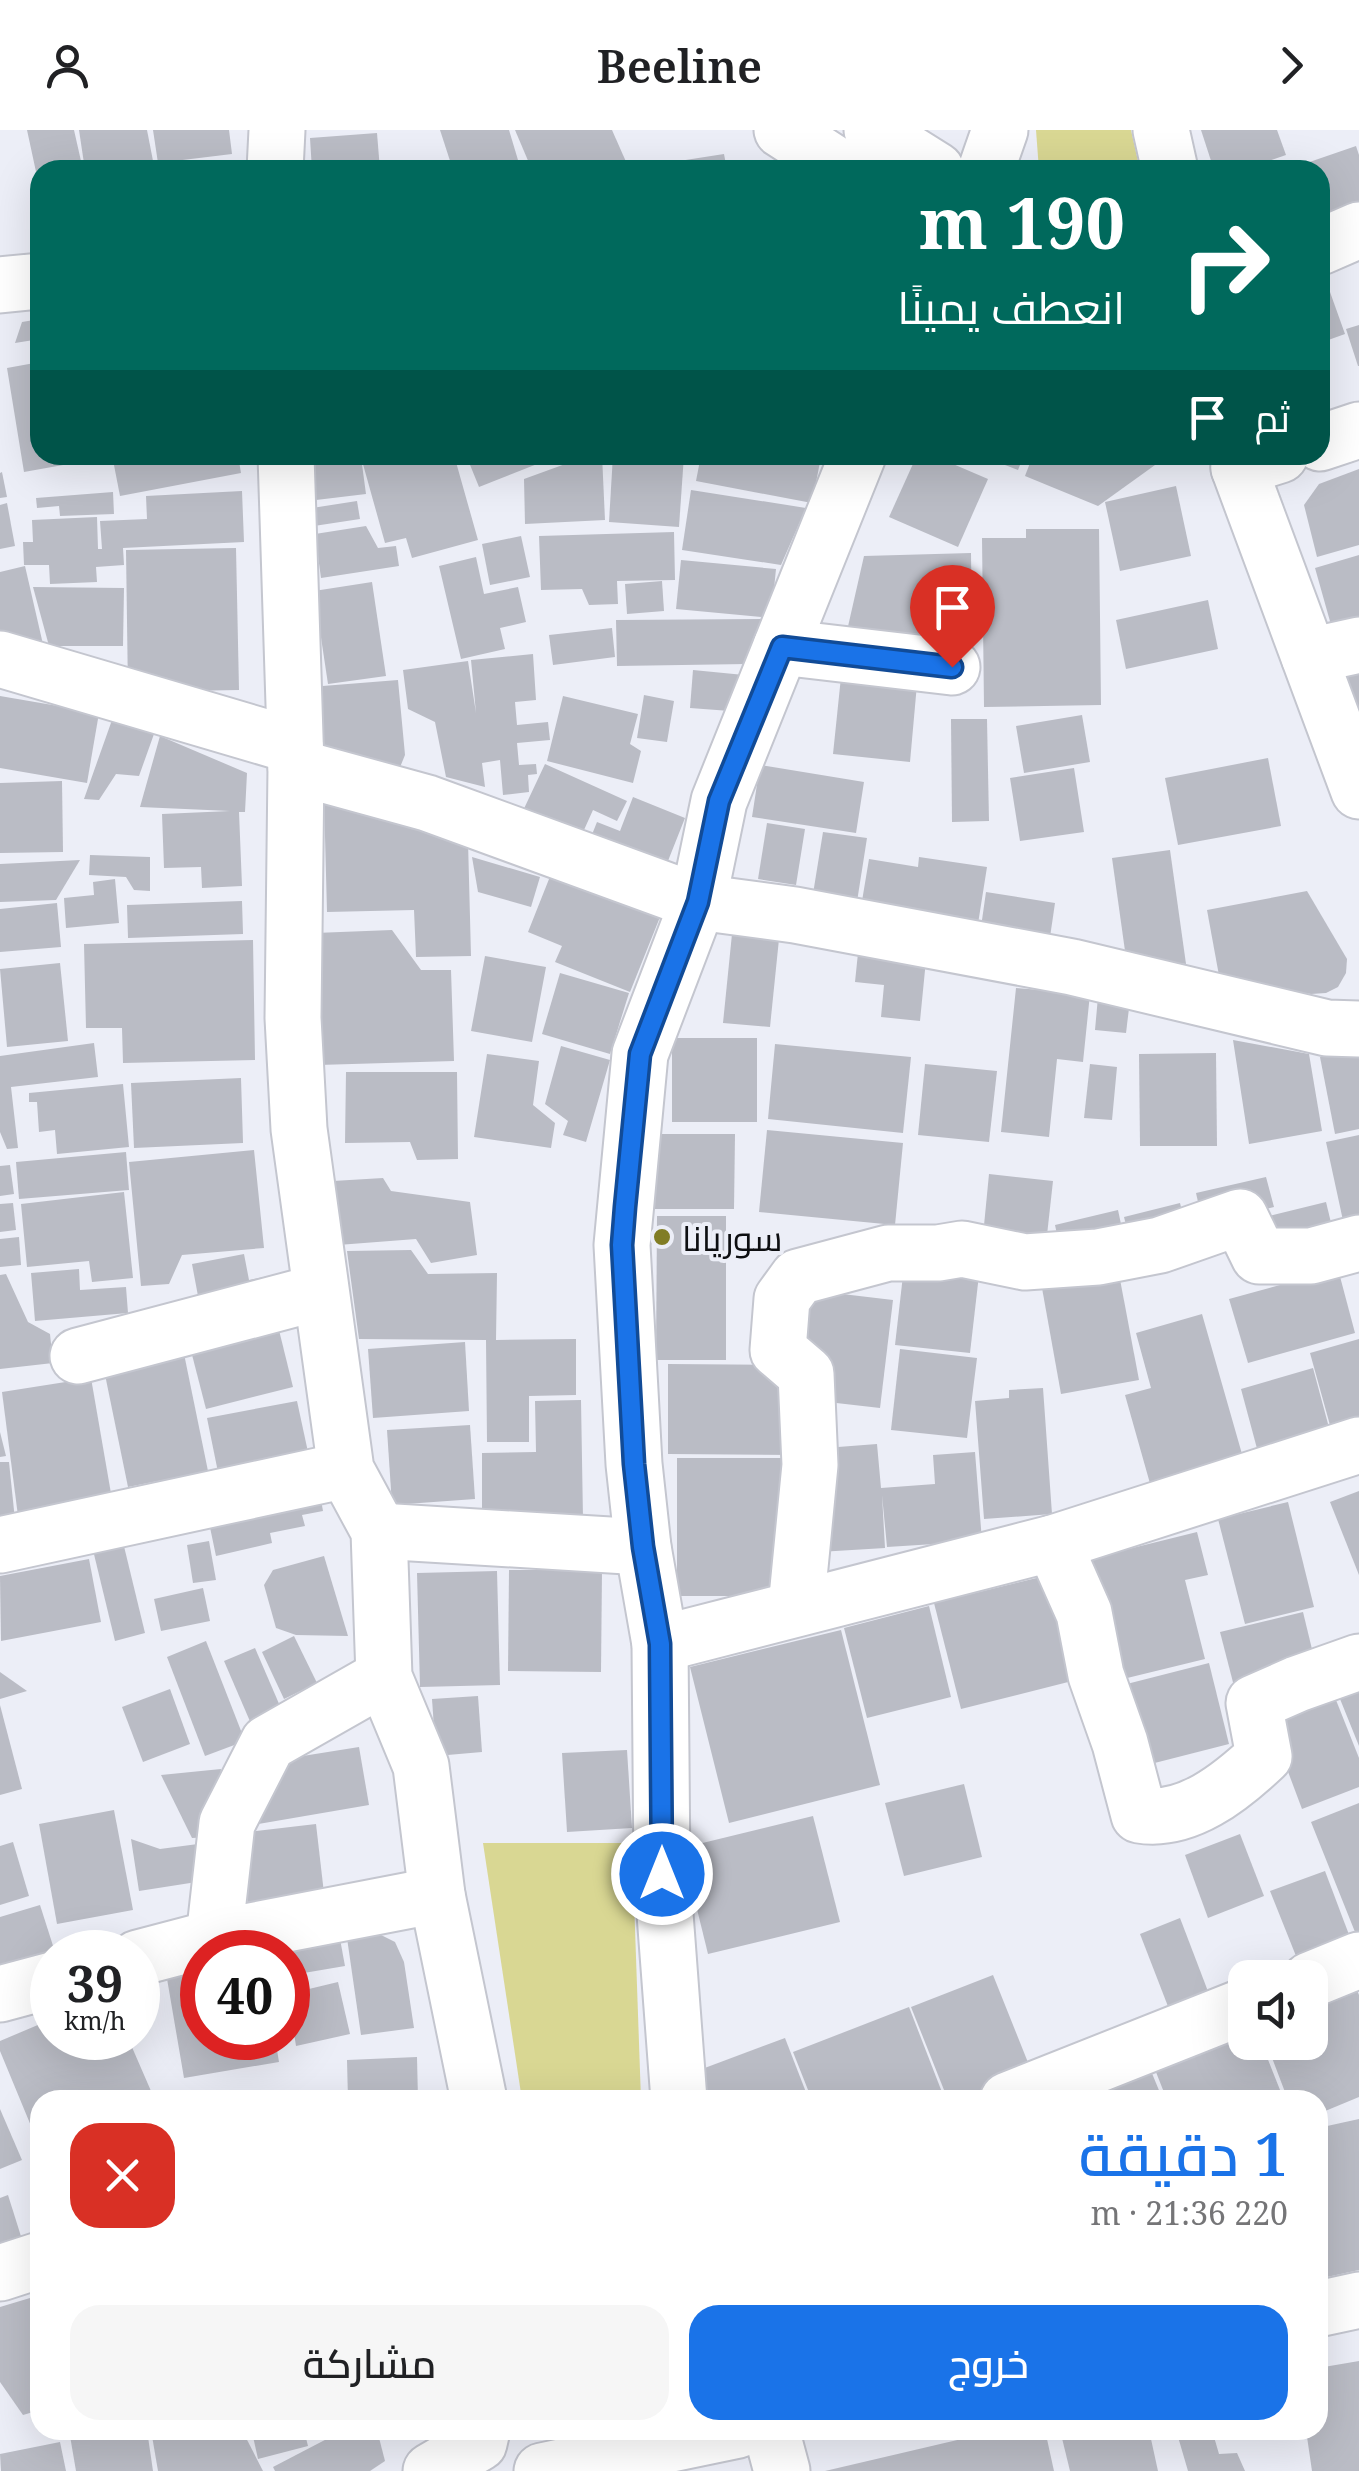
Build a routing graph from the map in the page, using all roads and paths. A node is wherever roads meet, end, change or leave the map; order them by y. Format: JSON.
{"nodes":[{"id":1,"x":277,"y":130,"type":"edge"},
{"id":2,"x":782,"y":130,"type":"edge"},
{"id":3,"x":872,"y":130,"type":"edge"},
{"id":4,"x":1000,"y":130,"type":"edge"},
{"id":5,"x":1161,"y":130,"type":"edge"},
{"id":6,"x":276,"y":160,"type":"edge"},
{"id":7,"x":828,"y":160,"type":"edge"},
{"id":8,"x":922,"y":160,"type":"edge"},
{"id":9,"x":990,"y":160,"type":"edge"},
{"id":10,"x":1168,"y":160,"type":"edge"},
{"id":11,"x":1359,"y":230,"type":"edge"},
{"id":12,"x":1330,"y":243,"type":"edge"},
{"id":13,"x":30,"y":282,"type":"edge"},
{"id":14,"x":0,"y":286,"type":"edge"},
{"id":15,"x":1359,"y":430,"type":"edge"},
{"id":16,"x":1330,"y":439,"type":"edge"},
{"id":17,"x":286,"y":465,"type":"edge"},
{"id":18,"x":854,"y":465,"type":"edge"},
{"id":19,"x":1249,"y":465,"type":"edge"},
{"id":20,"x":782,"y":647,"type":"junction"},
{"id":21,"x":1334,"y":651,"type":"edge"},
{"id":22,"x":0,"y":658,"type":"edge"},
{"id":23,"x":952,"y":667,"type":"dead end"},
{"id":24,"x":295,"y":757,"type":"junction"},
{"id":25,"x":1359,"y":791,"type":"edge"},
{"id":26,"x":698,"y":902,"type":"junction"},
{"id":27,"x":1359,"y":1029,"type":"edge"},
{"id":28,"x":1359,"y":1244,"type":"edge"},
{"id":29,"x":320,"y":1292,"type":"junction"},
{"id":30,"x":78,"y":1356,"type":"dead end"},
{"id":31,"x":1359,"y":1445,"type":"edge"},
{"id":32,"x":346,"y":1470,"type":"junction"},
{"id":33,"x":379,"y":1531,"type":"junction"},
{"id":34,"x":1052,"y":1543,"type":"junction"},
{"id":35,"x":0,"y":1545,"type":"edge"},
{"id":36,"x":643,"y":1547,"type":"junction"},
{"id":37,"x":796,"y":1608,"type":"junction"},
{"id":38,"x":660,"y":1644,"type":"junction"},
{"id":39,"x":1359,"y":1662,"type":"edge"},
{"id":40,"x":384,"y":1677,"type":"junction"},
{"id":41,"x":437,"y":1895,"type":"junction"},
{"id":42,"x":215,"y":1930,"type":"edge"},
{"id":43,"x":255,"y":1930,"type":"edge"},
{"id":44,"x":1359,"y":1960,"type":"edge"},
{"id":45,"x":1328,"y":1973,"type":"edge"},
{"id":46,"x":30,"y":1986,"type":"edge"},
{"id":47,"x":0,"y":1994,"type":"edge"},
{"id":48,"x":1228,"y":2013,"type":"edge"},
{"id":49,"x":476,"y":2090,"type":"edge"},
{"id":50,"x":678,"y":2090,"type":"edge"},
{"id":51,"x":1033,"y":2090,"type":"edge"},
{"id":52,"x":30,"y":2263,"type":"edge"},
{"id":53,"x":0,"y":2272,"type":"edge"},
{"id":54,"x":1359,"y":2300,"type":"edge"},
{"id":55,"x":1328,"y":2306,"type":"edge"},
{"id":56,"x":480,"y":2440,"type":"edge"},
{"id":57,"x":774,"y":2440,"type":"edge"},
{"id":58,"x":716,"y":2446,"type":"edge"},
{"id":59,"x":430,"y":2471,"type":"edge"},
{"id":60,"x":542,"y":2471,"type":"edge"},
{"id":61,"x":782,"y":2471,"type":"edge"}],
"edges":[{"from":1,"to":6,"type":"street"},
{"from":2,"to":7,"type":"street"},
{"from":3,"to":8,"type":"street"},
{"from":4,"to":9,"type":"street"},
{"from":5,"to":10,"type":"street"},
{"from":11,"to":12,"type":"street"},
{"from":13,"to":14,"type":"street"},
{"from":15,"to":16,"type":"street"},
{"from":17,"to":24,"type":"street"},
{"from":18,"to":20,"type":"street"},
{"from":19,"to":21,"type":"street"},
{"from":20,"to":23,"type":"street"},
{"from":20,"to":26,"type":"street"},
{"from":21,"to":25,"type":"street"},
{"from":22,"to":24,"type":"street"},
{"from":24,"to":26,"type":"street"},
{"from":24,"to":29,"type":"street"},
{"from":26,"to":27,"type":"street"},
{"from":26,"to":36,"type":"street"},
{"from":28,"to":37,"type":"street"},
{"from":29,"to":30,"type":"street"},
{"from":29,"to":32,"type":"street"},
{"from":31,"to":34,"type":"street"},
{"from":32,"to":33,"type":"street"},
{"from":32,"to":35,"type":"street"},
{"from":33,"to":36,"type":"street"},
{"from":33,"to":40,"type":"street"},
{"from":34,"to":37,"type":"street"},
{"from":34,"to":39,"type":"street"},
{"from":36,"to":38,"type":"street"},
{"from":37,"to":38,"type":"street"},
{"from":38,"to":50,"type":"street"},
{"from":40,"to":41,"type":"street"},
{"from":40,"to":42,"type":"street"},
{"from":41,"to":43,"type":"street"},
{"from":41,"to":49,"type":"street"},
{"from":44,"to":45,"type":"street"},
{"from":46,"to":47,"type":"street"},
{"from":48,"to":51,"type":"street"},
{"from":52,"to":53,"type":"street"},
{"from":54,"to":55,"type":"street"},
{"from":56,"to":59,"type":"street"},
{"from":57,"to":61,"type":"street"},
{"from":58,"to":60,"type":"street"}]}
